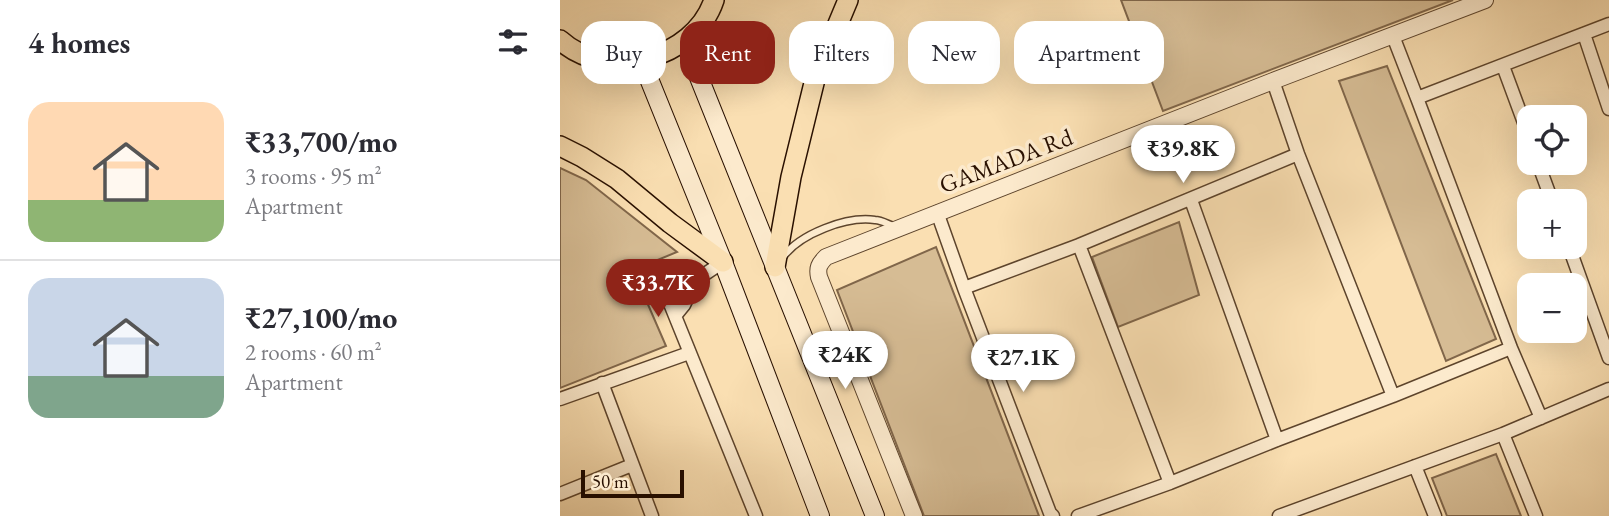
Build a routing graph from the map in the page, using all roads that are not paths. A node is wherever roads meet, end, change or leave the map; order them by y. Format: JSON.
{"nodes":[{"id":1,"x":714,"y":0,"type":"edge"},
{"id":2,"x":848,"y":0,"type":"edge"},
{"id":3,"x":1485,"y":0,"type":"edge"},
{"id":4,"x":702,"y":21,"type":"edge"},
{"id":5,"x":1609,"y":24,"type":"edge"},
{"id":6,"x":1584,"y":34,"type":"junction"},
{"id":7,"x":1393,"y":36,"type":"junction"},
{"id":8,"x":560,"y":40,"type":"edge"},
{"id":9,"x":581,"y":53,"type":"edge"},
{"id":10,"x":1503,"y":66,"type":"junction"},
{"id":11,"x":1273,"y":81,"type":"junction"},
{"id":12,"x":651,"y":84,"type":"edge"},
{"id":13,"x":702,"y":84,"type":"edge"},
{"id":14,"x":1417,"y":98,"type":"junction"},
{"id":15,"x":1517,"y":105,"type":"edge"},
{"id":16,"x":1609,"y":110,"type":"edge"},
{"id":17,"x":560,"y":146,"type":"edge"},
{"id":18,"x":1298,"y":154,"type":"junction"},
{"id":19,"x":1191,"y":200,"type":"junction"},
{"id":20,"x":937,"y":212,"type":"junction"},
{"id":21,"x":898,"y":228,"type":"junction"},
{"id":22,"x":1079,"y":245,"type":"junction"},
{"id":23,"x":1574,"y":259,"type":"edge"},
{"id":24,"x":723,"y":262,"type":"junction"},
{"id":25,"x":775,"y":267,"type":"junction"},
{"id":26,"x":658,"y":274,"type":"dead end"},
{"id":27,"x":964,"y":288,"type":"junction"},
{"id":28,"x":675,"y":316,"type":"junction"},
{"id":29,"x":1604,"y":328,"type":"edge"},
{"id":30,"x":1511,"y":348,"type":"junction"},
{"id":31,"x":689,"y":353,"type":"junction"},
{"id":32,"x":1609,"y":358,"type":"edge"},
{"id":33,"x":602,"y":383,"type":"junction"},
{"id":34,"x":1609,"y":389,"type":"edge"},
{"id":35,"x":1393,"y":396,"type":"junction"},
{"id":36,"x":560,"y":399,"type":"edge"},
{"id":37,"x":1541,"y":418,"type":"junction"},
{"id":38,"x":1503,"y":435,"type":"junction"},
{"id":39,"x":1277,"y":440,"type":"junction"},
{"id":40,"x":632,"y":465,"type":"junction"},
{"id":41,"x":1415,"y":466,"type":"junction"},
{"id":42,"x":1170,"y":483,"type":"junction"},
{"id":43,"x":560,"y":494,"type":"edge"},
{"id":44,"x":652,"y":516,"type":"edge"},
{"id":45,"x":756,"y":516,"type":"edge"},
{"id":46,"x":820,"y":516,"type":"edge"},
{"id":47,"x":874,"y":516,"type":"edge"},
{"id":48,"x":914,"y":516,"type":"edge"},
{"id":49,"x":1052,"y":516,"type":"edge"},
{"id":50,"x":1078,"y":516,"type":"edge"},
{"id":51,"x":1279,"y":516,"type":"edge"},
{"id":52,"x":1435,"y":516,"type":"edge"},
{"id":53,"x":1536,"y":516,"type":"edge"}],
"edges":[{"from":1,"to":4,"type":"main road"},
{"from":2,"to":25,"type":"main road"},
{"from":3,"to":7,"type":"street","name":"GAMADA Rd"},
{"from":5,"to":6,"type":"street"},
{"from":6,"to":10,"type":"street"},
{"from":6,"to":16,"type":"street"},
{"from":7,"to":11,"type":"street","name":"GAMADA Rd"},
{"from":7,"to":14,"type":"street"},
{"from":8,"to":9,"type":"main road"},
{"from":10,"to":14,"type":"street"},
{"from":10,"to":15,"type":"street"},
{"from":11,"to":18,"type":"street"},
{"from":11,"to":20,"type":"street","name":"GAMADA Rd"},
{"from":12,"to":24,"type":"main road"},
{"from":13,"to":25,"type":"main road"},
{"from":14,"to":30,"type":"street"},
{"from":17,"to":24,"type":"main road"},
{"from":18,"to":19,"type":"street"},
{"from":18,"to":35,"type":"street"},
{"from":19,"to":22,"type":"street"},
{"from":19,"to":39,"type":"street"},
{"from":20,"to":21,"type":"street","name":"GAMADA Rd"},
{"from":20,"to":27,"type":"street"},
{"from":21,"to":25,"type":"lane"},
{"from":21,"to":48,"type":"street","name":"GAMADA Rd"},
{"from":22,"to":27,"type":"street"},
{"from":22,"to":42,"type":"street"},
{"from":23,"to":29,"type":"street"},
{"from":24,"to":28,"type":"street"},
{"from":24,"to":46,"type":"main road"},
{"from":25,"to":47,"type":"main road"},
{"from":26,"to":28,"type":"street"},
{"from":27,"to":49,"type":"street"},
{"from":28,"to":31,"type":"street"},
{"from":29,"to":32,"type":"street"},
{"from":30,"to":35,"type":"street"},
{"from":30,"to":37,"type":"street"},
{"from":31,"to":33,"type":"street"},
{"from":31,"to":45,"type":"street"},
{"from":33,"to":36,"type":"street"},
{"from":33,"to":40,"type":"street"},
{"from":34,"to":37,"type":"street"},
{"from":35,"to":39,"type":"street"},
{"from":37,"to":38,"type":"street"},
{"from":38,"to":41,"type":"street"},
{"from":38,"to":53,"type":"street"},
{"from":39,"to":42,"type":"street"},
{"from":40,"to":43,"type":"street"},
{"from":40,"to":44,"type":"street"},
{"from":41,"to":51,"type":"street"},
{"from":41,"to":52,"type":"street"},
{"from":42,"to":50,"type":"street"}]}
